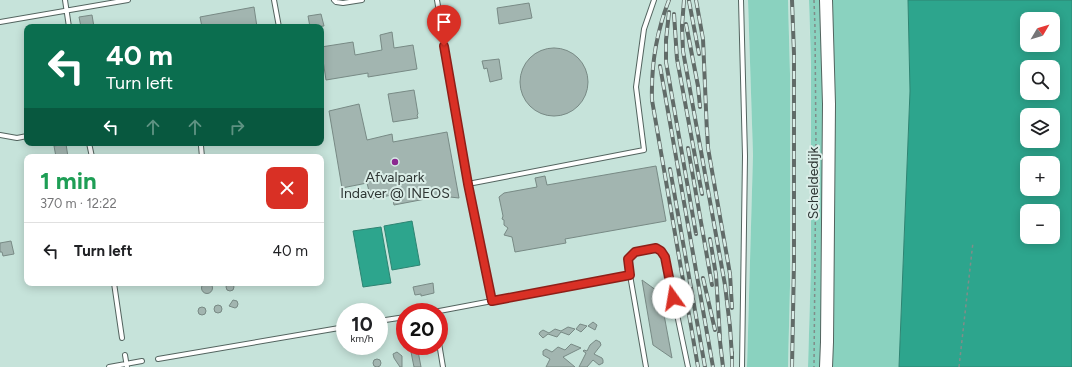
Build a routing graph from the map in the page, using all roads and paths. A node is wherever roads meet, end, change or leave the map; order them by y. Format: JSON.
{"nodes":[{"id":1,"x":65,"y":0,"type":"edge"},
{"id":2,"x":128,"y":0,"type":"edge"},
{"id":3,"x":274,"y":0,"type":"edge"},
{"id":4,"x":334,"y":0,"type":"edge"},
{"id":5,"x":362,"y":0,"type":"edge"},
{"id":6,"x":437,"y":0,"type":"edge"},
{"id":7,"x":654,"y":0,"type":"edge"},
{"id":8,"x":741,"y":0,"type":"edge"},
{"id":9,"x":814,"y":0,"type":"edge"},
{"id":10,"x":826,"y":0,"type":"edge"},
{"id":11,"x":66,"y":11,"type":"junction"},
{"id":12,"x":0,"y":22,"type":"edge"},
{"id":13,"x":68,"y":24,"type":"edge"},
{"id":14,"x":278,"y":24,"type":"edge"},
{"id":15,"x":0,"y":135,"type":"edge"},
{"id":16,"x":24,"y":137,"type":"edge"},
{"id":17,"x":468,"y":184,"type":"junction"},
{"id":18,"x":973,"y":242,"type":"dead end"},
{"id":19,"x":630,"y":275,"type":"junction"},
{"id":20,"x":114,"y":286,"type":"edge"},
{"id":21,"x":492,"y":301,"type":"junction"},
{"id":22,"x":448,"y":309,"type":"edge"},
{"id":23,"x":336,"y":329,"type":"edge"},
{"id":24,"x":122,"y":338,"type":"dead end"},
{"id":25,"x":124,"y":355,"type":"dead end"},
{"id":26,"x":441,"y":355,"type":"edge"},
{"id":27,"x":158,"y":359,"type":"dead end"},
{"id":28,"x":142,"y":361,"type":"dead end"},
{"id":29,"x":126,"y":365,"type":"edge"},
{"id":30,"x":109,"y":367,"type":"edge"},
{"id":31,"x":443,"y":367,"type":"edge"},
{"id":32,"x":646,"y":367,"type":"edge"},
{"id":33,"x":688,"y":367,"type":"edge"},
{"id":34,"x":742,"y":367,"type":"edge"},
{"id":35,"x":814,"y":367,"type":"edge"},
{"id":36,"x":826,"y":367,"type":"edge"},
{"id":37,"x":959,"y":367,"type":"edge"}],
"edges":[{"from":1,"to":11,"type":"lane"},
{"from":2,"to":11,"type":"lane"},
{"from":3,"to":14,"type":"lane"},
{"from":4,"to":5,"type":"lane"},
{"from":6,"to":17,"type":"lane"},
{"from":7,"to":17,"type":"lane"},
{"from":8,"to":34,"type":"lane"},
{"from":9,"to":35,"type":"path"},
{"from":10,"to":36,"type":"street","name":"Scheldedijk"},
{"from":11,"to":12,"type":"lane"},
{"from":11,"to":13,"type":"lane"},
{"from":15,"to":16,"type":"lane"},
{"from":17,"to":21,"type":"lane"},
{"from":18,"to":37,"type":"path"},
{"from":19,"to":21,"type":"lane"},
{"from":19,"to":32,"type":"lane"},
{"from":19,"to":33,"type":"lane"},
{"from":20,"to":24,"type":"lane"},
{"from":21,"to":22,"type":"lane"},
{"from":23,"to":27,"type":"lane"},
{"from":25,"to":29,"type":"lane"},
{"from":26,"to":31,"type":"lane"},
{"from":28,"to":29,"type":"lane"},
{"from":29,"to":30,"type":"lane"}]}
